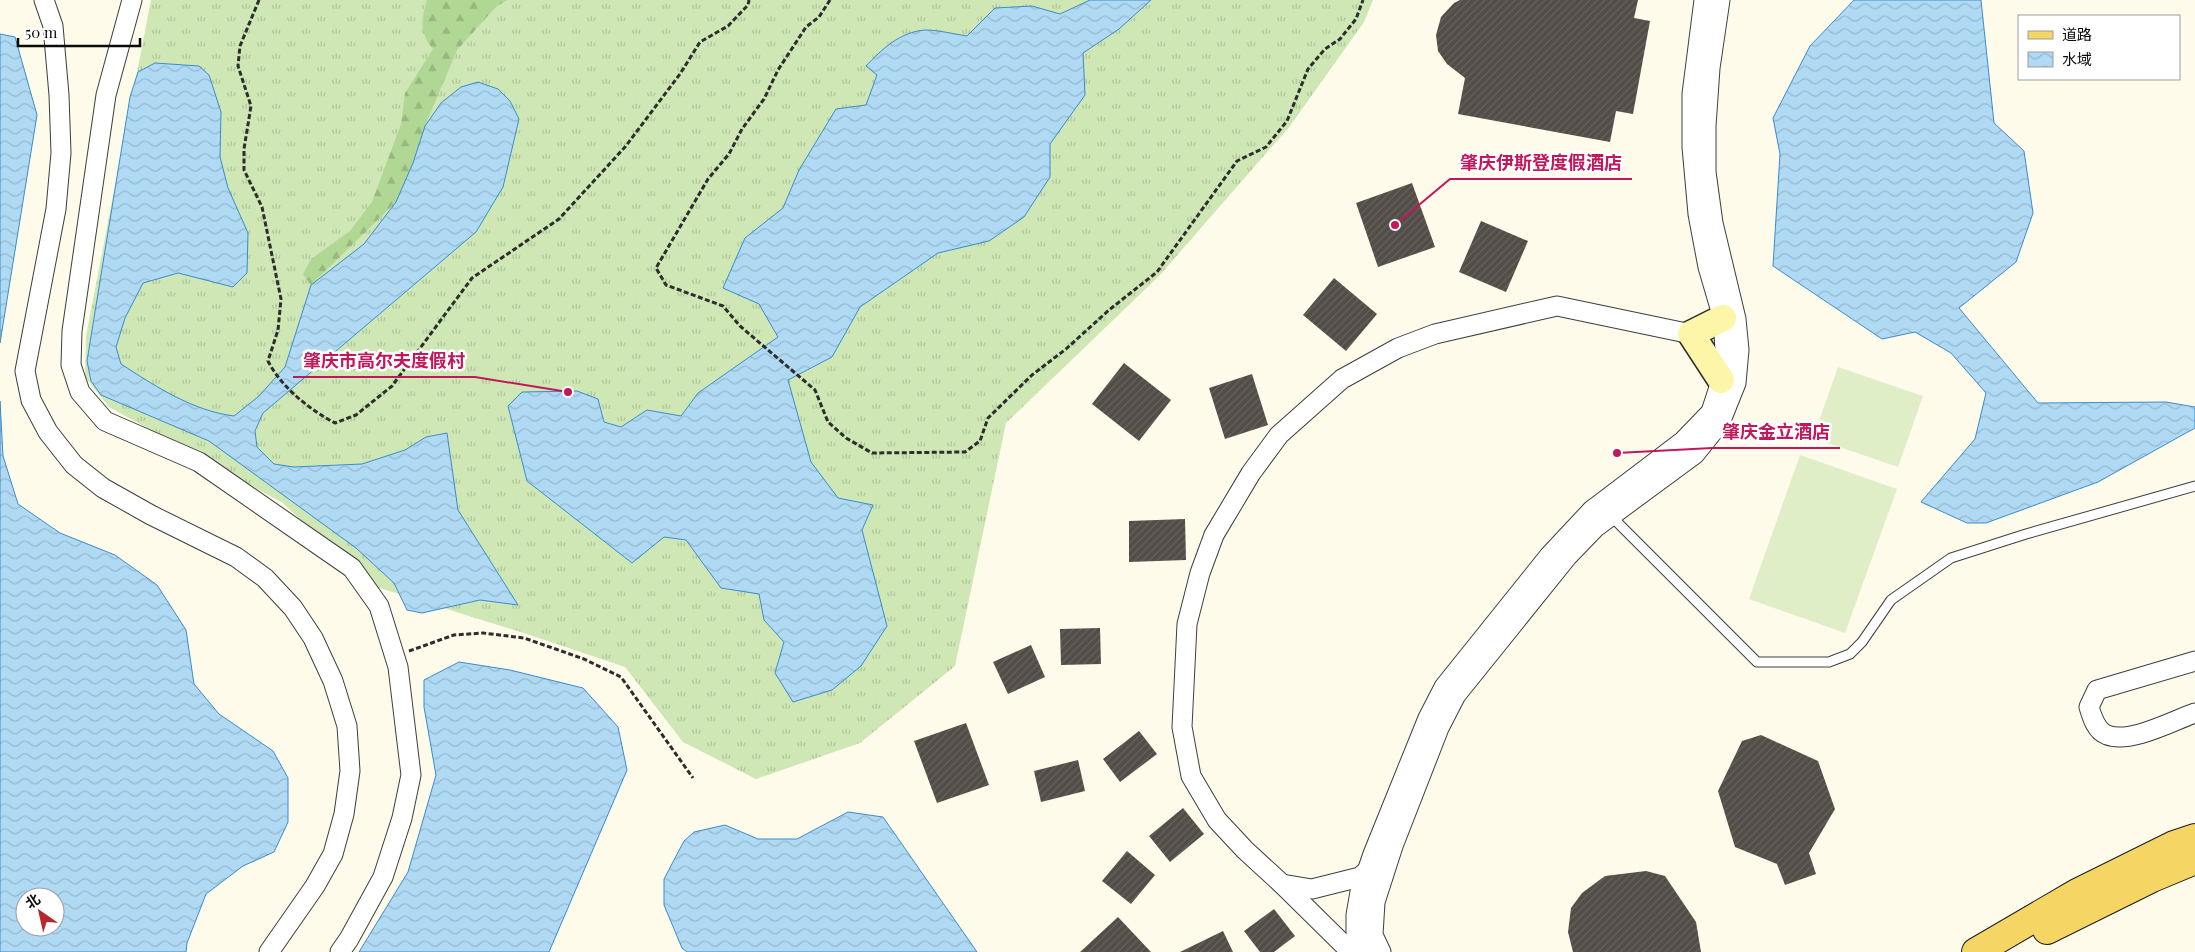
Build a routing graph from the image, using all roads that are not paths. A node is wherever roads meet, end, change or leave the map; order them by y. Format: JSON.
{"nodes":[{"id":1,"x":44,"y":0,"type":"edge"},
{"id":2,"x":132,"y":0,"type":"edge"},
{"id":3,"x":1704,"y":0,"type":"edge"},
{"id":4,"x":1720,"y":0,"type":"edge"},
{"id":5,"x":1723,"y":318,"type":"junction"},
{"id":6,"x":1691,"y":334,"type":"junction"},
{"id":7,"x":1722,"y":380,"type":"junction"},
{"id":8,"x":2195,"y":486,"type":"edge"},
{"id":9,"x":1611,"y":516,"type":"junction"},
{"id":10,"x":2195,"y":660,"type":"edge"},
{"id":11,"x":2195,"y":713,"type":"edge"},
{"id":12,"x":2195,"y":838,"type":"edge"},
{"id":13,"x":2195,"y":860,"type":"edge"},
{"id":14,"x":1368,"y":870,"type":"junction"},
{"id":15,"x":1282,"y":884,"type":"junction"},
{"id":16,"x":269,"y":952,"type":"edge"},
{"id":17,"x":340,"y":952,"type":"edge"},
{"id":18,"x":1351,"y":952,"type":"edge"},
{"id":19,"x":1362,"y":952,"type":"edge"},
{"id":20,"x":1381,"y":952,"type":"edge"},
{"id":21,"x":1976,"y":952,"type":"edge"},
{"id":22,"x":2012,"y":952,"type":"edge"}],
"edges":[{"from":1,"to":16,"type":"street"},
{"from":2,"to":17,"type":"street"},
{"from":3,"to":5,"type":"street"},
{"from":4,"to":9,"type":"street"},
{"from":5,"to":6,"type":"street"},
{"from":5,"to":7,"type":"street"},
{"from":6,"to":7,"type":"street"},
{"from":6,"to":15,"type":"street"},
{"from":7,"to":14,"type":"street"},
{"from":8,"to":9,"type":"lane"},
{"from":9,"to":20,"type":"street"},
{"from":10,"to":11,"type":"street"},
{"from":12,"to":21,"type":"main road"},
{"from":13,"to":22,"type":"main road"},
{"from":14,"to":15,"type":"street"},
{"from":14,"to":19,"type":"street"},
{"from":15,"to":18,"type":"street"}]}
